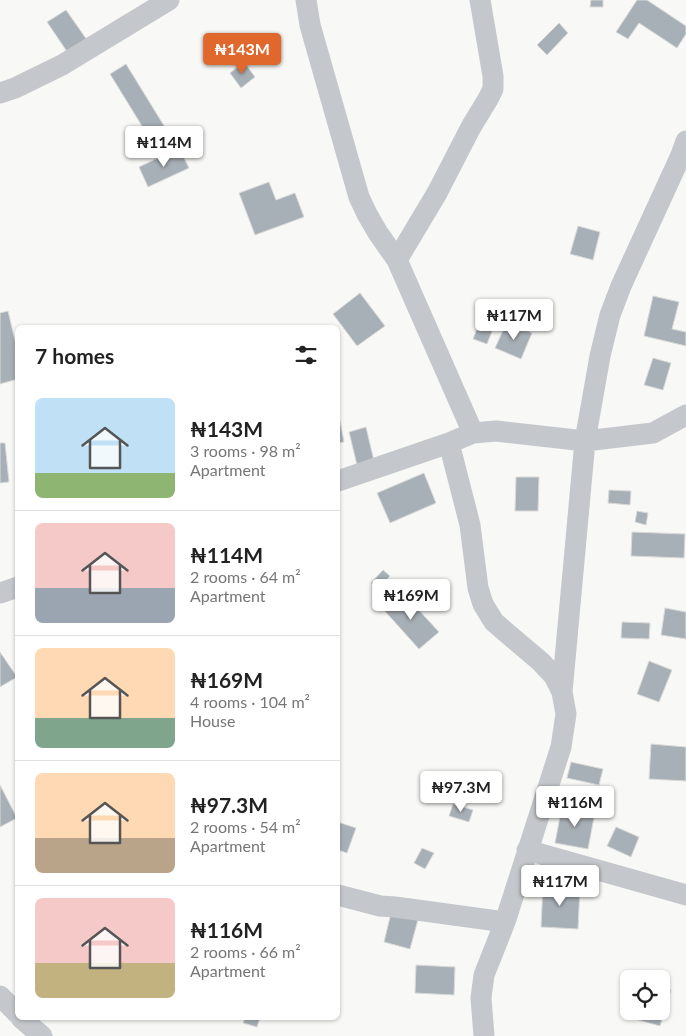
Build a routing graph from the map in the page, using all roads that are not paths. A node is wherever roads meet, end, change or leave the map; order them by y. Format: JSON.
{"nodes":[{"id":1,"x":169,"y":0,"type":"edge"},
{"id":2,"x":306,"y":0,"type":"edge"},
{"id":3,"x":480,"y":0,"type":"edge"},
{"id":4,"x":0,"y":93,"type":"edge"},
{"id":5,"x":686,"y":142,"type":"edge"},
{"id":6,"x":397,"y":260,"type":"junction"},
{"id":7,"x":686,"y":415,"type":"edge"},
{"id":8,"x":474,"y":433,"type":"junction"},
{"id":9,"x":585,"y":441,"type":"junction"},
{"id":10,"x":449,"y":443,"type":"junction"},
{"id":11,"x":340,"y":480,"type":"edge"},
{"id":12,"x":15,"y":588,"type":"edge"},
{"id":13,"x":0,"y":593,"type":"edge"},
{"id":14,"x":562,"y":692,"type":"junction"},
{"id":15,"x":527,"y":850,"type":"junction"},
{"id":16,"x":686,"y":895,"type":"edge"},
{"id":17,"x":340,"y":896,"type":"edge"},
{"id":18,"x":505,"y":922,"type":"junction"},
{"id":19,"x":0,"y":996,"type":"edge"},
{"id":20,"x":15,"y":1011,"type":"edge"},
{"id":21,"x":24,"y":1020,"type":"edge"},
{"id":22,"x":42,"y":1036,"type":"edge"},
{"id":23,"x":484,"y":1036,"type":"edge"}],
"edges":[{"from":1,"to":4,"type":"street"},
{"from":2,"to":6,"type":"street"},
{"from":3,"to":6,"type":"street"},
{"from":5,"to":9,"type":"street"},
{"from":6,"to":8,"type":"street"},
{"from":7,"to":9,"type":"street"},
{"from":8,"to":9,"type":"street"},
{"from":8,"to":10,"type":"street"},
{"from":9,"to":14,"type":"street"},
{"from":10,"to":11,"type":"street"},
{"from":10,"to":14,"type":"street"},
{"from":12,"to":13,"type":"street"},
{"from":14,"to":15,"type":"street"},
{"from":15,"to":16,"type":"street"},
{"from":15,"to":18,"type":"street"},
{"from":17,"to":18,"type":"street"},
{"from":18,"to":23,"type":"street"},
{"from":19,"to":20,"type":"street"},
{"from":21,"to":22,"type":"street"}]}
